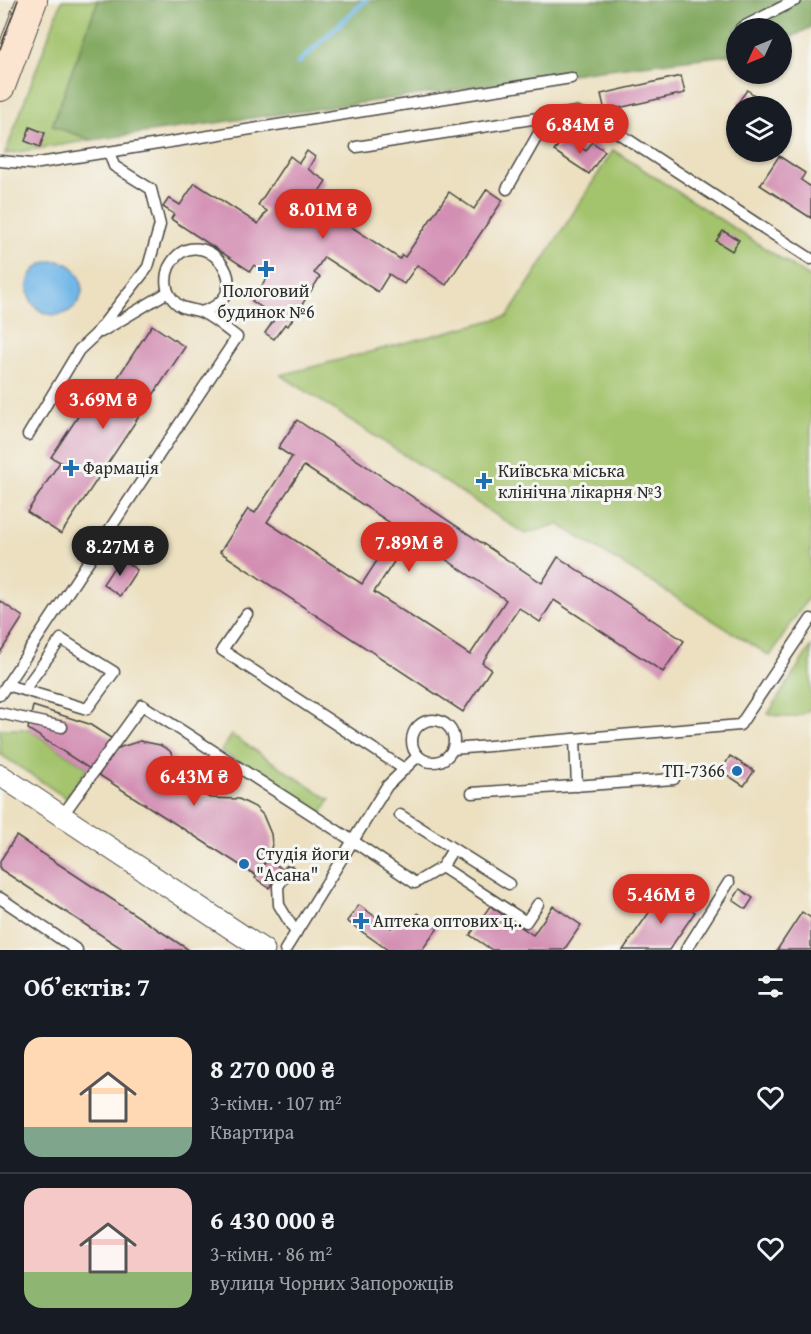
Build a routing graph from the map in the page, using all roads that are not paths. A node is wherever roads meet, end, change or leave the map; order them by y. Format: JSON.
{"nodes":[{"id":1,"x":32,"y":0,"type":"edge"},
{"id":2,"x":796,"y":0,"type":"edge"},
{"id":3,"x":761,"y":18,"type":"edge"},
{"id":4,"x":571,"y":78,"type":"dead end"},
{"id":5,"x":0,"y":86,"type":"edge"},
{"id":6,"x":548,"y":117,"type":"junction"},
{"id":7,"x":357,"y":147,"type":"dead end"},
{"id":8,"x":109,"y":152,"type":"junction"},
{"id":9,"x":0,"y":160,"type":"edge"},
{"id":10,"x":507,"y":189,"type":"dead end"},
{"id":11,"x":811,"y":259,"type":"edge"},
{"id":12,"x":168,"y":292,"type":"junction"},
{"id":13,"x":201,"y":312,"type":"junction"},
{"id":14,"x":95,"y":335,"type":"junction"},
{"id":15,"x":28,"y":435,"type":"dead end"},
{"id":16,"x":247,"y":614,"type":"dead end"},
{"id":17,"x":811,"y":618,"type":"edge"},
{"id":18,"x":7,"y":685,"type":"junction"},
{"id":19,"x":24,"y":690,"type":"junction"},
{"id":20,"x":0,"y":695,"type":"edge"},
{"id":21,"x":0,"y":713,"type":"edge"},
{"id":22,"x":62,"y":727,"type":"dead end"},
{"id":23,"x":575,"y":739,"type":"junction"},
{"id":24,"x":453,"y":749,"type":"junction"},
{"id":25,"x":418,"y":756,"type":"junction"},
{"id":26,"x":404,"y":769,"type":"junction"},
{"id":27,"x":675,"y":779,"type":"dead end"},
{"id":28,"x":4,"y":781,"type":"edge"},
{"id":29,"x":577,"y":786,"type":"junction"},
{"id":30,"x":472,"y":793,"type":"dead end"},
{"id":31,"x":400,"y":815,"type":"dead end"},
{"id":32,"x":62,"y":816,"type":"junction"},
{"id":33,"x":353,"y":841,"type":"junction"},
{"id":34,"x":453,"y":849,"type":"junction"},
{"id":35,"x":442,"y":867,"type":"junction"},
{"id":36,"x":289,"y":871,"type":"dead end"},
{"id":37,"x":729,"y":882,"type":"dead end"},
{"id":38,"x":509,"y":884,"type":"dead end"},
{"id":39,"x":0,"y":898,"type":"edge"},
{"id":40,"x":538,"y":904,"type":"dead end"},
{"id":41,"x":296,"y":933,"type":"junction"},
{"id":42,"x":77,"y":950,"type":"edge"},
{"id":43,"x":264,"y":950,"type":"edge"},
{"id":44,"x":285,"y":950,"type":"edge"},
{"id":45,"x":686,"y":950,"type":"edge"}],
"edges":[{"from":1,"to":5,"type":"street"},
{"from":2,"to":3,"type":"lane"},
{"from":4,"to":8,"type":"lane"},
{"from":6,"to":7,"type":"lane"},
{"from":6,"to":10,"type":"lane"},
{"from":6,"to":11,"type":"lane"},
{"from":8,"to":9,"type":"lane"},
{"from":8,"to":14,"type":"lane"},
{"from":12,"to":13,"type":"lane"},
{"from":12,"to":13,"type":"lane"},
{"from":12,"to":14,"type":"lane"},
{"from":13,"to":18,"type":"lane"},
{"from":14,"to":15,"type":"lane"},
{"from":16,"to":26,"type":"lane"},
{"from":17,"to":23,"type":"lane"},
{"from":18,"to":19,"type":"lane"},
{"from":18,"to":20,"type":"lane"},
{"from":19,"to":19,"type":"lane"},
{"from":21,"to":22,"type":"lane"},
{"from":23,"to":24,"type":"lane"},
{"from":23,"to":29,"type":"lane"},
{"from":24,"to":25,"type":"lane"},
{"from":24,"to":25,"type":"lane"},
{"from":25,"to":26,"type":"lane"},
{"from":26,"to":33,"type":"lane"},
{"from":27,"to":29,"type":"lane"},
{"from":28,"to":32,"type":"street"},
{"from":29,"to":30,"type":"lane"},
{"from":31,"to":34,"type":"lane"},
{"from":32,"to":33,"type":"lane"},
{"from":32,"to":43,"type":"street"},
{"from":33,"to":35,"type":"lane"},
{"from":33,"to":41,"type":"lane"},
{"from":34,"to":35,"type":"lane"},
{"from":34,"to":38,"type":"lane"},
{"from":35,"to":40,"type":"lane"},
{"from":36,"to":41,"type":"lane"},
{"from":37,"to":45,"type":"lane"},
{"from":39,"to":42,"type":"lane"},
{"from":41,"to":44,"type":"lane"}]}
